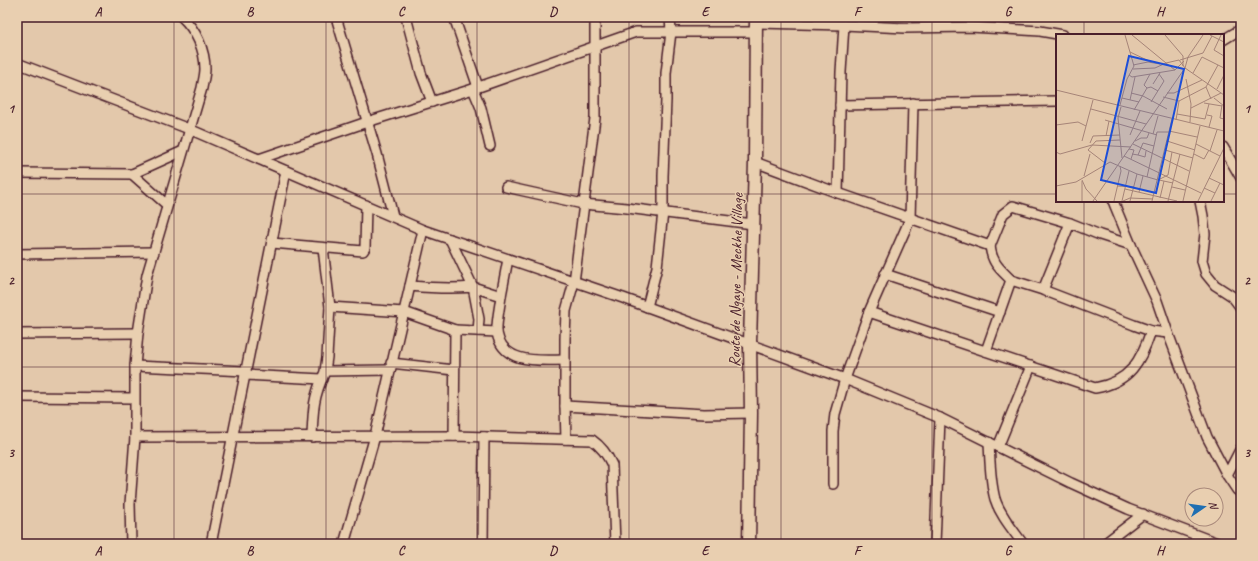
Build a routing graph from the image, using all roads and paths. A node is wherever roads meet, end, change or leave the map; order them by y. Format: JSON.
{"nodes":[{"id":1,"x":183,"y":17,"type":"edge"},
{"id":2,"x":336,"y":17,"type":"edge"},
{"id":3,"x":406,"y":17,"type":"edge"},
{"id":4,"x":454,"y":17,"type":"edge"},
{"id":5,"x":595,"y":17,"type":"edge"},
{"id":6,"x":670,"y":17,"type":"edge"},
{"id":7,"x":755,"y":24,"type":"edge"},
{"id":8,"x":844,"y":25,"type":"junction"},
{"id":9,"x":1241,"y":30,"type":"edge"},
{"id":10,"x":671,"y":32,"type":"junction"},
{"id":11,"x":1056,"y":34,"type":"edge"},
{"id":12,"x":1224,"y":39,"type":"edge"},
{"id":13,"x":595,"y":46,"type":"junction"},
{"id":14,"x":17,"y":63,"type":"edge"},
{"id":15,"x":476,"y":88,"type":"junction"},
{"id":16,"x":1056,"y":101,"type":"edge"},
{"id":17,"x":432,"y":102,"type":"junction"},
{"id":18,"x":913,"y":103,"type":"junction"},
{"id":19,"x":840,"y":105,"type":"junction"},
{"id":20,"x":367,"y":122,"type":"junction"},
{"id":21,"x":190,"y":129,"type":"junction"},
{"id":22,"x":490,"y":146,"type":"dead end"},
{"id":23,"x":1224,"y":149,"type":"edge"},
{"id":24,"x":183,"y":151,"type":"junction"},
{"id":25,"x":259,"y":159,"type":"junction"},
{"id":26,"x":756,"y":162,"type":"junction"},
{"id":27,"x":286,"y":171,"type":"junction"},
{"id":28,"x":17,"y":173,"type":"edge"},
{"id":29,"x":132,"y":174,"type":"junction"},
{"id":30,"x":1241,"y":178,"type":"edge"},
{"id":31,"x":506,"y":187,"type":"dead end"},
{"id":32,"x":838,"y":193,"type":"junction"},
{"id":33,"x":1113,"y":202,"type":"edge"},
{"id":34,"x":1200,"y":202,"type":"edge"},
{"id":35,"x":583,"y":204,"type":"junction"},
{"id":36,"x":366,"y":205,"type":"junction"},
{"id":37,"x":167,"y":206,"type":"junction"},
{"id":38,"x":663,"y":212,"type":"junction"},
{"id":39,"x":393,"y":216,"type":"junction"},
{"id":40,"x":910,"y":219,"type":"junction"},
{"id":41,"x":1070,"y":223,"type":"junction"},
{"id":42,"x":753,"y":224,"type":"junction"},
{"id":43,"x":423,"y":230,"type":"junction"},
{"id":44,"x":450,"y":239,"type":"junction"},
{"id":45,"x":272,"y":243,"type":"junction"},
{"id":46,"x":1131,"y":245,"type":"junction"},
{"id":47,"x":990,"y":246,"type":"junction"},
{"id":48,"x":323,"y":248,"type":"junction"},
{"id":49,"x":154,"y":252,"type":"junction"},
{"id":50,"x":17,"y":254,"type":"edge"},
{"id":51,"x":508,"y":260,"type":"junction"},
{"id":52,"x":885,"y":274,"type":"junction"},
{"id":53,"x":1011,"y":280,"type":"junction"},
{"id":54,"x":574,"y":282,"type":"junction"},
{"id":55,"x":410,"y":286,"type":"junction"},
{"id":56,"x":473,"y":287,"type":"junction"},
{"id":57,"x":1043,"y":290,"type":"junction"},
{"id":58,"x":501,"y":296,"type":"junction"},
{"id":59,"x":330,"y":306,"type":"junction"},
{"id":60,"x":646,"y":307,"type":"junction"},
{"id":61,"x":1241,"y":308,"type":"edge"},
{"id":62,"x":404,"y":312,"type":"junction"},
{"id":63,"x":869,"y":312,"type":"junction"},
{"id":64,"x":1000,"y":312,"type":"junction"},
{"id":65,"x":455,"y":330,"type":"junction"},
{"id":66,"x":478,"y":331,"type":"junction"},
{"id":67,"x":1151,"y":331,"type":"junction"},
{"id":68,"x":497,"y":332,"type":"junction"},
{"id":69,"x":138,"y":333,"type":"junction"},
{"id":70,"x":1168,"y":333,"type":"junction"},
{"id":71,"x":17,"y":334,"type":"edge"},
{"id":72,"x":750,"y":343,"type":"junction"},
{"id":73,"x":986,"y":352,"type":"junction"},
{"id":74,"x":565,"y":360,"type":"junction"},
{"id":75,"x":135,"y":366,"type":"junction"},
{"id":76,"x":1031,"y":366,"type":"junction"},
{"id":77,"x":390,"y":367,"type":"junction"},
{"id":78,"x":454,"y":370,"type":"junction"},
{"id":79,"x":245,"y":373,"type":"junction"},
{"id":80,"x":324,"y":375,"type":"junction"},
{"id":81,"x":845,"y":379,"type":"junction"},
{"id":82,"x":17,"y":397,"type":"edge"},
{"id":83,"x":134,"y":398,"type":"junction"},
{"id":84,"x":565,"y":406,"type":"junction"},
{"id":85,"x":751,"y":414,"type":"junction"},
{"id":86,"x":940,"y":418,"type":"junction"},
{"id":87,"x":375,"y":436,"type":"junction"},
{"id":88,"x":454,"y":436,"type":"junction"},
{"id":89,"x":484,"y":436,"type":"junction"},
{"id":90,"x":135,"y":437,"type":"junction"},
{"id":91,"x":232,"y":437,"type":"junction"},
{"id":92,"x":312,"y":437,"type":"junction"},
{"id":93,"x":566,"y":439,"type":"junction"},
{"id":94,"x":989,"y":442,"type":"junction"},
{"id":95,"x":998,"y":447,"type":"junction"},
{"id":96,"x":1241,"y":448,"type":"edge"},
{"id":97,"x":1227,"y":476,"type":"junction"},
{"id":98,"x":833,"y":484,"type":"dead end"},
{"id":99,"x":1241,"y":493,"type":"edge"},
{"id":100,"x":1143,"y":514,"type":"junction"},
{"id":101,"x":131,"y":544,"type":"edge"},
{"id":102,"x":211,"y":544,"type":"edge"},
{"id":103,"x":344,"y":544,"type":"edge"},
{"id":104,"x":483,"y":544,"type":"edge"},
{"id":105,"x":615,"y":544,"type":"edge"},
{"id":106,"x":749,"y":544,"type":"edge"},
{"id":107,"x":935,"y":544,"type":"edge"},
{"id":108,"x":1023,"y":544,"type":"edge"},
{"id":109,"x":1104,"y":544,"type":"edge"},
{"id":110,"x":1220,"y":544,"type":"edge"}],
"edges":[{"from":1,"to":21,"type":"street"},
{"from":2,"to":20,"type":"street"},
{"from":3,"to":17,"type":"street"},
{"from":4,"to":15,"type":"street"},
{"from":5,"to":13,"type":"street"},
{"from":6,"to":10,"type":"street"},
{"from":7,"to":8,"type":"street"},
{"from":7,"to":10,"type":"street"},
{"from":7,"to":26,"type":"main road","name":"Route de Ngaye - Meckhe Village"},
{"from":8,"to":11,"type":"street"},
{"from":8,"to":19,"type":"street"},
{"from":9,"to":12,"type":"street"},
{"from":10,"to":13,"type":"street"},
{"from":10,"to":38,"type":"street"},
{"from":13,"to":15,"type":"street"},
{"from":13,"to":35,"type":"street"},
{"from":14,"to":21,"type":"street"},
{"from":15,"to":17,"type":"street"},
{"from":15,"to":22,"type":"street"},
{"from":16,"to":18,"type":"street"},
{"from":17,"to":20,"type":"street"},
{"from":18,"to":19,"type":"street"},
{"from":18,"to":40,"type":"street"},
{"from":19,"to":32,"type":"street"},
{"from":20,"to":25,"type":"street"},
{"from":20,"to":39,"type":"street"},
{"from":21,"to":24,"type":"street"},
{"from":21,"to":25,"type":"street"},
{"from":23,"to":30,"type":"street"},
{"from":24,"to":29,"type":"street"},
{"from":24,"to":37,"type":"street"},
{"from":25,"to":27,"type":"street"},
{"from":26,"to":32,"type":"street"},
{"from":26,"to":42,"type":"main road","name":"Route de Ngaye - Meckhe Village"},
{"from":27,"to":36,"type":"street"},
{"from":27,"to":45,"type":"street"},
{"from":28,"to":29,"type":"street"},
{"from":29,"to":37,"type":"street"},
{"from":31,"to":35,"type":"street"},
{"from":32,"to":40,"type":"street"},
{"from":33,"to":46,"type":"street"},
{"from":34,"to":61,"type":"street"},
{"from":35,"to":38,"type":"street"},
{"from":35,"to":54,"type":"street"},
{"from":36,"to":39,"type":"street"},
{"from":36,"to":48,"type":"street"},
{"from":37,"to":49,"type":"street"},
{"from":38,"to":42,"type":"street"},
{"from":38,"to":60,"type":"street"},
{"from":39,"to":43,"type":"street"},
{"from":40,"to":47,"type":"street"},
{"from":40,"to":52,"type":"street"},
{"from":41,"to":46,"type":"street"},
{"from":41,"to":47,"type":"street"},
{"from":41,"to":57,"type":"street"},
{"from":42,"to":72,"type":"main road","name":"Route de Ngaye - Meckhe Village"},
{"from":43,"to":44,"type":"street"},
{"from":43,"to":55,"type":"street"},
{"from":44,"to":51,"type":"street"},
{"from":44,"to":56,"type":"street"},
{"from":45,"to":48,"type":"street"},
{"from":45,"to":79,"type":"street"},
{"from":46,"to":70,"type":"street"},
{"from":47,"to":53,"type":"street"},
{"from":48,"to":59,"type":"street"},
{"from":49,"to":50,"type":"street"},
{"from":49,"to":69,"type":"street"},
{"from":51,"to":54,"type":"street"},
{"from":51,"to":58,"type":"street"},
{"from":52,"to":63,"type":"street"},
{"from":52,"to":64,"type":"street"},
{"from":53,"to":57,"type":"street"},
{"from":53,"to":64,"type":"street"},
{"from":54,"to":60,"type":"street"},
{"from":54,"to":74,"type":"street"},
{"from":55,"to":56,"type":"street"},
{"from":55,"to":62,"type":"street"},
{"from":56,"to":58,"type":"street"},
{"from":56,"to":66,"type":"street"},
{"from":57,"to":67,"type":"street"},
{"from":58,"to":68,"type":"street"},
{"from":59,"to":62,"type":"street"},
{"from":59,"to":80,"type":"street"},
{"from":60,"to":72,"type":"street"},
{"from":62,"to":65,"type":"street"},
{"from":62,"to":77,"type":"street"},
{"from":63,"to":73,"type":"street"},
{"from":63,"to":81,"type":"street"},
{"from":64,"to":73,"type":"street"},
{"from":65,"to":66,"type":"street"},
{"from":65,"to":78,"type":"street"},
{"from":66,"to":68,"type":"street"},
{"from":67,"to":70,"type":"street"},
{"from":67,"to":76,"type":"street"},
{"from":68,"to":74,"type":"street"},
{"from":69,"to":71,"type":"street"},
{"from":69,"to":75,"type":"street"},
{"from":70,"to":97,"type":"street"},
{"from":72,"to":81,"type":"street"},
{"from":72,"to":85,"type":"main road","name":"Route de Ngaye - Meckhe Village"},
{"from":73,"to":76,"type":"street"},
{"from":74,"to":84,"type":"street"},
{"from":75,"to":79,"type":"street"},
{"from":75,"to":83,"type":"street"},
{"from":76,"to":95,"type":"street"},
{"from":77,"to":78,"type":"street"},
{"from":77,"to":80,"type":"street"},
{"from":77,"to":87,"type":"street"},
{"from":78,"to":88,"type":"street"},
{"from":79,"to":80,"type":"street"},
{"from":79,"to":91,"type":"street"},
{"from":80,"to":92,"type":"street"},
{"from":81,"to":86,"type":"street"},
{"from":81,"to":98,"type":"street"},
{"from":82,"to":83,"type":"street"},
{"from":83,"to":90,"type":"street"},
{"from":84,"to":85,"type":"street"},
{"from":84,"to":93,"type":"street"},
{"from":85,"to":106,"type":"main road","name":"Route de Ngaye - Meckhe Village"},
{"from":86,"to":94,"type":"street"},
{"from":86,"to":107,"type":"street"},
{"from":87,"to":88,"type":"street"},
{"from":87,"to":92,"type":"street"},
{"from":87,"to":103,"type":"street"},
{"from":88,"to":89,"type":"street"},
{"from":89,"to":93,"type":"street"},
{"from":89,"to":104,"type":"street"},
{"from":90,"to":91,"type":"street"},
{"from":90,"to":101,"type":"street"},
{"from":91,"to":92,"type":"street"},
{"from":91,"to":102,"type":"street"},
{"from":93,"to":105,"type":"street"},
{"from":94,"to":95,"type":"street"},
{"from":94,"to":108,"type":"street"},
{"from":95,"to":100,"type":"street"},
{"from":96,"to":97,"type":"street"},
{"from":97,"to":99,"type":"street"},
{"from":100,"to":109,"type":"street"},
{"from":100,"to":110,"type":"street"}]}
